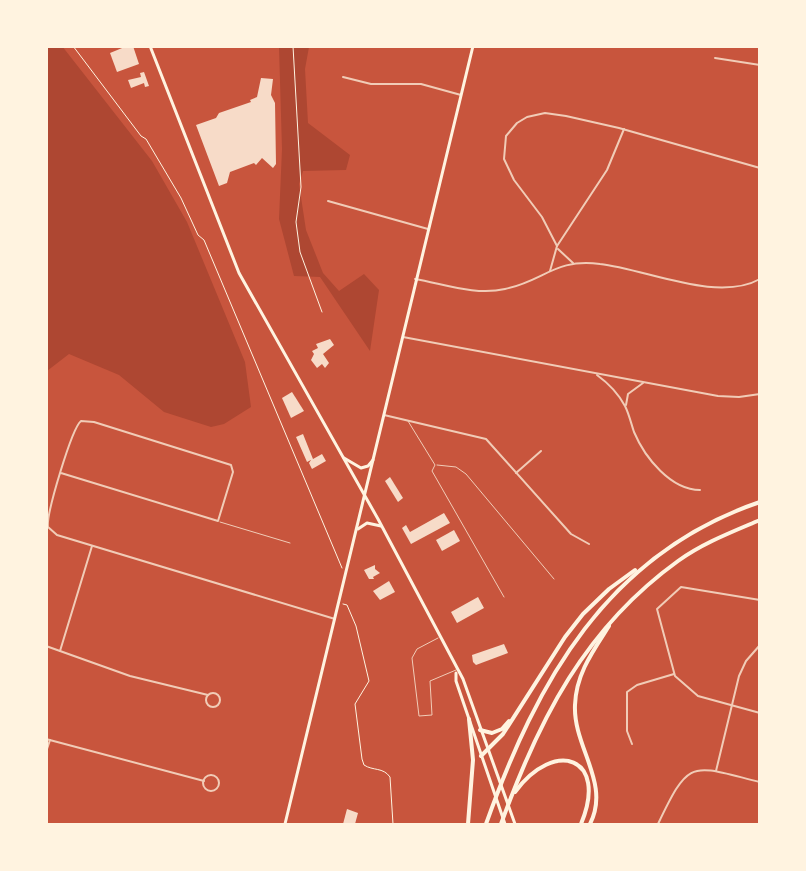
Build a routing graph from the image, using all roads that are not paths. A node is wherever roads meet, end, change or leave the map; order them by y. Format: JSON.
{"nodes":[{"id":1,"x":150,"y":46,"type":"edge"},
{"id":2,"x":473,"y":46,"type":"edge"},
{"id":3,"x":715,"y":58,"type":"dead end"},
{"id":4,"x":759,"y":65,"type":"edge"},
{"id":5,"x":343,"y":77,"type":"dead end"},
{"id":6,"x":461,"y":95,"type":"junction"},
{"id":7,"x":624,"y":129,"type":"junction"},
{"id":8,"x":759,"y":168,"type":"edge"},
{"id":9,"x":328,"y":201,"type":"dead end"},
{"id":10,"x":428,"y":229,"type":"junction"},
{"id":11,"x":558,"y":247,"type":"junction"},
{"id":12,"x":573,"y":263,"type":"junction"},
{"id":13,"x":550,"y":271,"type":"junction"},
{"id":14,"x":415,"y":279,"type":"junction"},
{"id":15,"x":759,"y":279,"type":"edge"},
{"id":16,"x":403,"y":337,"type":"junction"},
{"id":17,"x":595,"y":374,"type":"junction"},
{"id":18,"x":643,"y":382,"type":"junction"},
{"id":19,"x":759,"y":394,"type":"edge"},
{"id":20,"x":626,"y":408,"type":"junction"},
{"id":21,"x":384,"y":415,"type":"junction"},
{"id":22,"x":407,"y":420,"type":"junction"},
{"id":23,"x":541,"y":451,"type":"dead end"},
{"id":24,"x":342,"y":457,"type":"junction"},
{"id":25,"x":374,"y":458,"type":"junction"},
{"id":26,"x":435,"y":465,"type":"junction"},
{"id":27,"x":62,"y":473,"type":"junction"},
{"id":28,"x":516,"y":473,"type":"junction"},
{"id":29,"x":700,"y":490,"type":"dead end"},
{"id":30,"x":365,"y":497,"type":"junction"},
{"id":31,"x":759,"y":502,"type":"edge"},
{"id":32,"x":759,"y":520,"type":"edge"},
{"id":33,"x":218,"y":521,"type":"junction"},
{"id":34,"x":381,"y":526,"type":"junction"},
{"id":35,"x":357,"y":531,"type":"junction"},
{"id":36,"x":291,"y":543,"type":"dead end"},
{"id":37,"x":589,"y":544,"type":"dead end"},
{"id":38,"x":92,"y":546,"type":"junction"},
{"id":39,"x":641,"y":567,"type":"junction"},
{"id":40,"x":554,"y":579,"type":"dead end"},
{"id":41,"x":504,"y":597,"type":"dead end"},
{"id":42,"x":759,"y":600,"type":"edge"},
{"id":43,"x":617,"y":613,"type":"junction"},
{"id":44,"x":336,"y":619,"type":"junction"},
{"id":45,"x":440,"y":637,"type":"junction"},
{"id":46,"x":759,"y":645,"type":"edge"},
{"id":47,"x":46,"y":646,"type":"edge"},
{"id":48,"x":60,"y":651,"type":"junction"},
{"id":49,"x":456,"y":670,"type":"junction"},
{"id":50,"x":674,"y":674,"type":"junction"},
{"id":51,"x":208,"y":695,"type":"junction"},
{"id":52,"x":732,"y":706,"type":"junction"},
{"id":53,"x":759,"y":713,"type":"edge"},
{"id":54,"x":516,"y":714,"type":"junction"},
{"id":55,"x":469,"y":718,"type":"junction"},
{"id":56,"x":480,"y":730,"type":"junction"},
{"id":57,"x":48,"y":739,"type":"edge"},
{"id":58,"x":632,"y":744,"type":"dead end"},
{"id":59,"x":486,"y":748,"type":"junction"},
{"id":60,"x":46,"y":752,"type":"edge"},
{"id":61,"x":481,"y":756,"type":"junction"},
{"id":62,"x":716,"y":771,"type":"junction"},
{"id":63,"x":204,"y":781,"type":"junction"},
{"id":64,"x":759,"y":782,"type":"edge"},
{"id":65,"x":515,"y":789,"type":"junction"},
{"id":66,"x":285,"y":825,"type":"edge"},
{"id":67,"x":468,"y":825,"type":"edge"},
{"id":68,"x":486,"y":825,"type":"edge"},
{"id":69,"x":503,"y":825,"type":"edge"},
{"id":70,"x":514,"y":825,"type":"edge"},
{"id":71,"x":581,"y":825,"type":"edge"},
{"id":72,"x":590,"y":825,"type":"edge"},
{"id":73,"x":658,"y":825,"type":"edge"}],
"edges":[{"from":1,"to":24,"type":"main road"},
{"from":2,"to":6,"type":"main road"},
{"from":3,"to":4,"type":"street"},
{"from":5,"to":6,"type":"street"},
{"from":6,"to":10,"type":"main road"},
{"from":7,"to":8,"type":"street"},
{"from":7,"to":11,"type":"street"},
{"from":7,"to":11,"type":"street"},
{"from":9,"to":10,"type":"street"},
{"from":10,"to":14,"type":"main road"},
{"from":11,"to":12,"type":"street"},
{"from":11,"to":13,"type":"street"},
{"from":12,"to":13,"type":"street"},
{"from":12,"to":15,"type":"street"},
{"from":13,"to":14,"type":"street"},
{"from":14,"to":16,"type":"main road"},
{"from":16,"to":17,"type":"street"},
{"from":16,"to":21,"type":"main road"},
{"from":17,"to":18,"type":"street"},
{"from":17,"to":20,"type":"street"},
{"from":18,"to":19,"type":"street"},
{"from":18,"to":20,"type":"street"},
{"from":20,"to":29,"type":"street"},
{"from":21,"to":22,"type":"street"},
{"from":21,"to":25,"type":"main road"},
{"from":22,"to":26,"type":"lane"},
{"from":22,"to":28,"type":"street"},
{"from":23,"to":28,"type":"street"},
{"from":24,"to":25,"type":"main road"},
{"from":24,"to":30,"type":"main road"},
{"from":25,"to":30,"type":"main road"},
{"from":26,"to":40,"type":"lane"},
{"from":26,"to":41,"type":"lane"},
{"from":27,"to":33,"type":"street"},
{"from":27,"to":33,"type":"street"},
{"from":27,"to":38,"type":"street"},
{"from":28,"to":37,"type":"street"},
{"from":30,"to":34,"type":"main road"},
{"from":30,"to":35,"type":"main road"},
{"from":31,"to":39,"type":"highway"},
{"from":32,"to":43,"type":"highway"},
{"from":33,"to":36,"type":"lane"},
{"from":34,"to":35,"type":"main road"},
{"from":34,"to":45,"type":"main road"},
{"from":35,"to":44,"type":"main road"},
{"from":38,"to":44,"type":"street"},
{"from":38,"to":48,"type":"street"},
{"from":39,"to":54,"type":"highway"},
{"from":39,"to":68,"type":"highway"},
{"from":42,"to":50,"type":"street"},
{"from":43,"to":65,"type":"highway"},
{"from":43,"to":72,"type":"highway"},
{"from":44,"to":66,"type":"main road"},
{"from":45,"to":49,"type":"main road"},
{"from":45,"to":49,"type":"lane"},
{"from":46,"to":52,"type":"street"},
{"from":47,"to":48,"type":"street"},
{"from":48,"to":51,"type":"street"},
{"from":49,"to":55,"type":"main road"},
{"from":49,"to":56,"type":"main road"},
{"from":50,"to":52,"type":"street"},
{"from":50,"to":58,"type":"street"},
{"from":51,"to":51,"type":"street"},
{"from":52,"to":53,"type":"street"},
{"from":52,"to":62,"type":"street"},
{"from":54,"to":56,"type":"highway"},
{"from":54,"to":59,"type":"highway"},
{"from":55,"to":61,"type":"main road"},
{"from":55,"to":67,"type":"highway"},
{"from":56,"to":59,"type":"main road"},
{"from":57,"to":60,"type":"street"},
{"from":57,"to":63,"type":"street"},
{"from":59,"to":61,"type":"highway"},
{"from":59,"to":70,"type":"main road"},
{"from":61,"to":69,"type":"main road"},
{"from":62,"to":64,"type":"street"},
{"from":62,"to":73,"type":"street"},
{"from":63,"to":63,"type":"street"},
{"from":65,"to":69,"type":"highway"},
{"from":65,"to":71,"type":"highway"}]}
